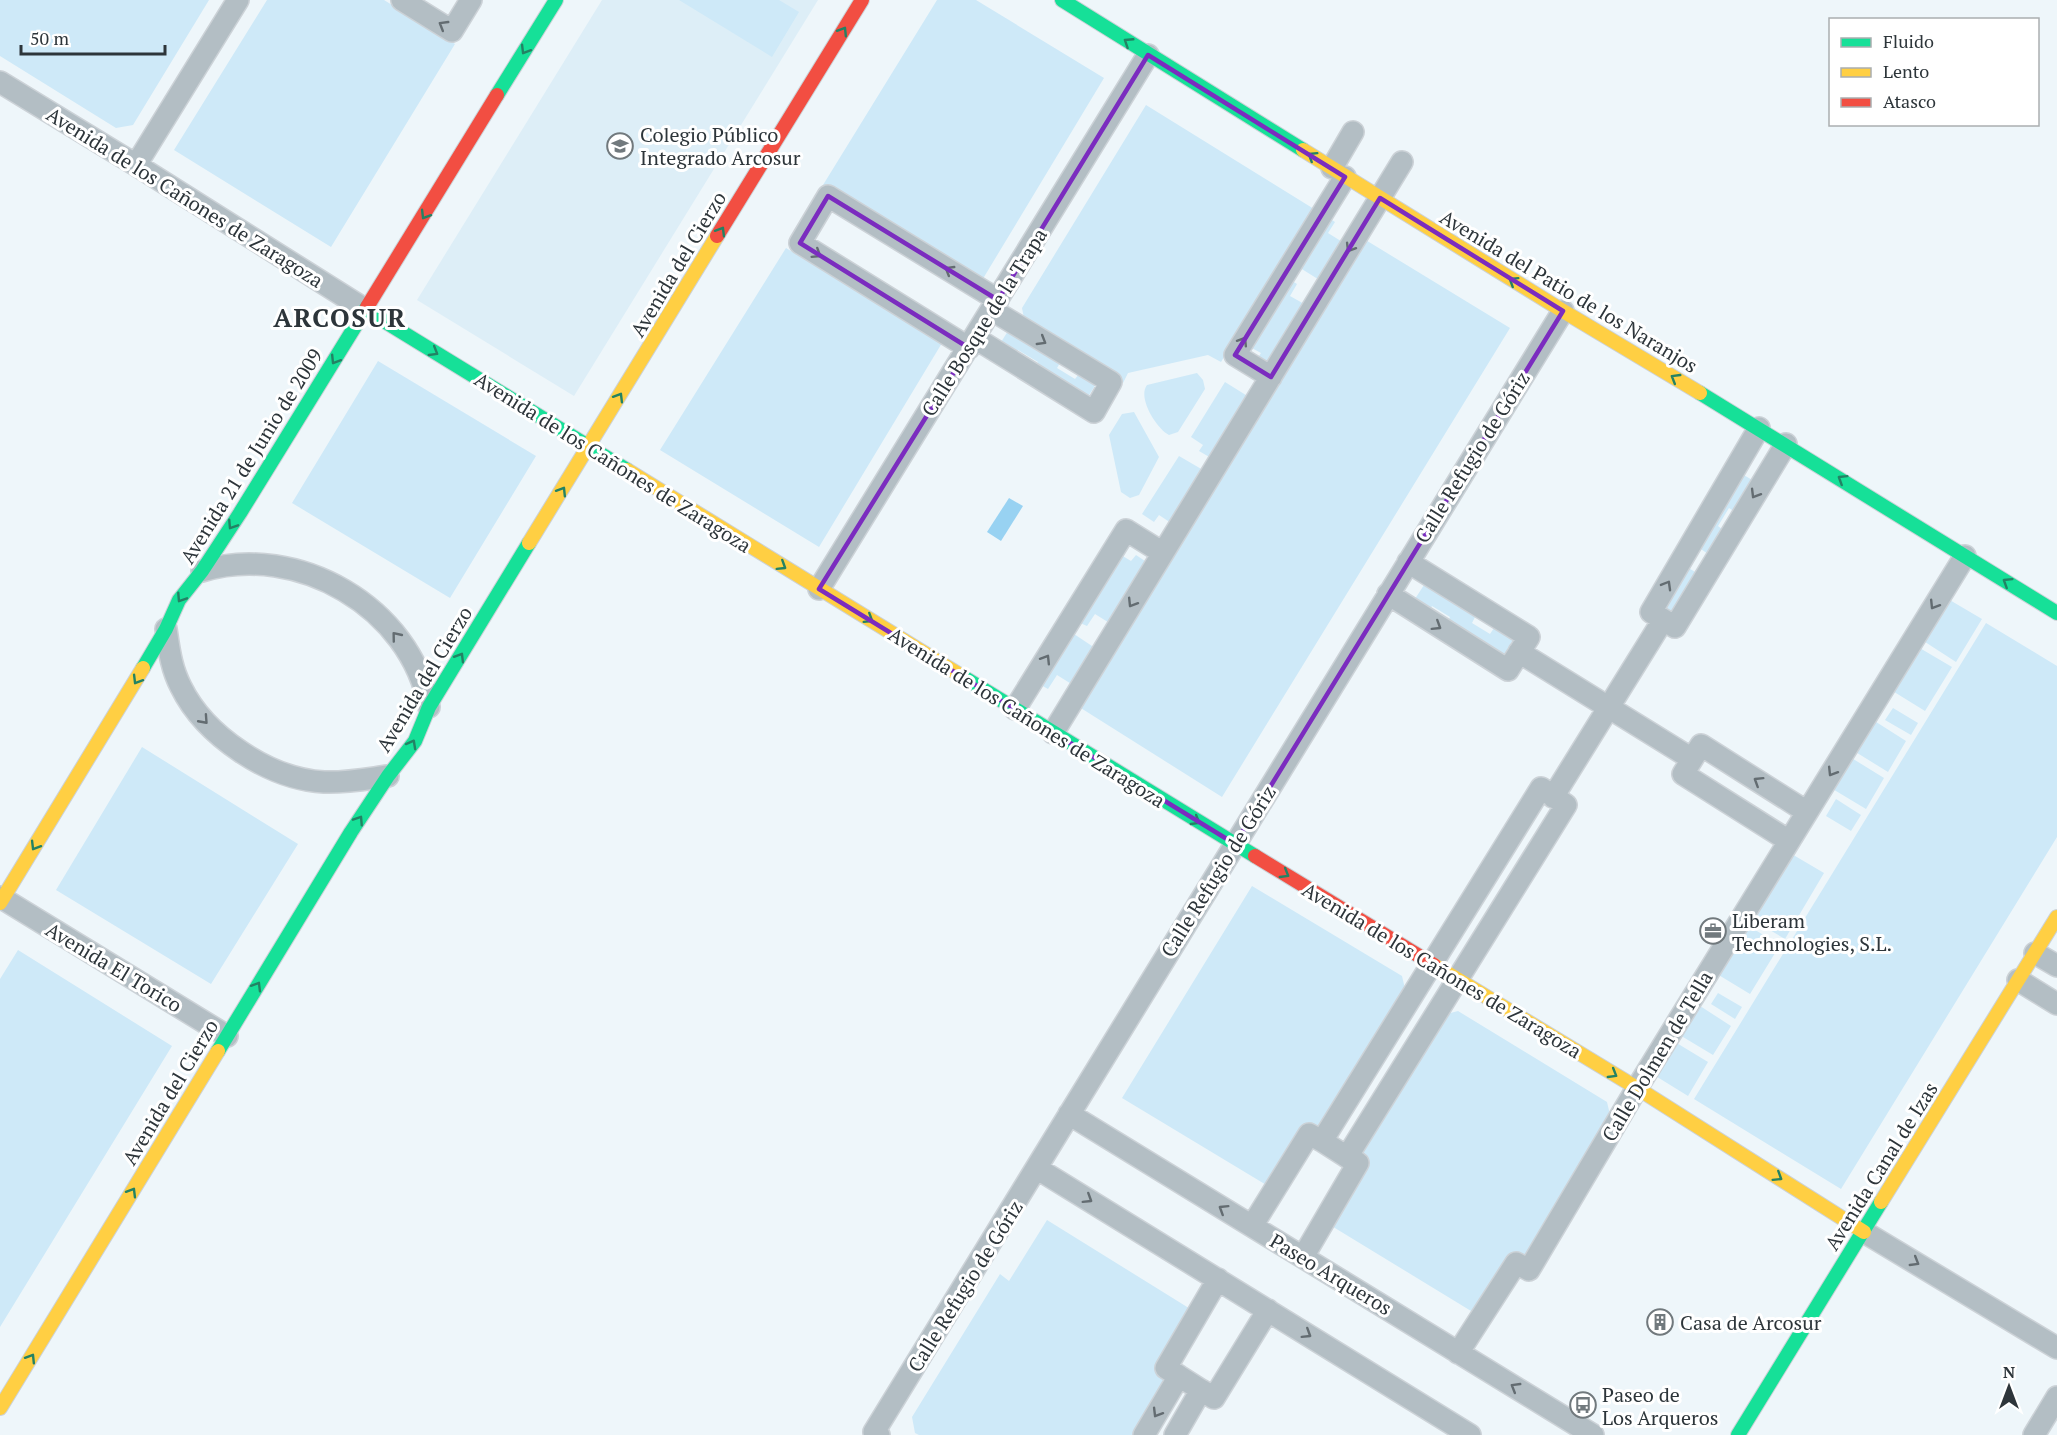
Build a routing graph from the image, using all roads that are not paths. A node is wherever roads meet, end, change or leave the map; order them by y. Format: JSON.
{"nodes":[{"id":1,"x":238,"y":0,"type":"edge"},
{"id":2,"x":402,"y":0,"type":"edge"},
{"id":3,"x":471,"y":0,"type":"edge"},
{"id":4,"x":556,"y":0,"type":"edge"},
{"id":5,"x":862,"y":0,"type":"edge"},
{"id":6,"x":1062,"y":0,"type":"edge"},
{"id":7,"x":1148,"y":55,"type":"junction"},
{"id":8,"x":0,"y":82,"type":"edge"},
{"id":9,"x":1353,"y":132,"type":"dead end"},
{"id":10,"x":1402,"y":162,"type":"dead end"},
{"id":11,"x":136,"y":165,"type":"junction"},
{"id":12,"x":1339,"y":173,"type":"junction"},
{"id":13,"x":1380,"y":198,"type":"junction"},
{"id":14,"x":995,"y":305,"type":"junction"},
{"id":15,"x":366,"y":310,"type":"junction"},
{"id":16,"x":1563,"y":311,"type":"junction"},
{"id":17,"x":972,"y":343,"type":"junction"},
{"id":18,"x":1271,"y":377,"type":"junction"},
{"id":19,"x":1759,"y":428,"type":"junction"},
{"id":20,"x":1786,"y":444,"type":"junction"},
{"id":21,"x":589,"y":447,"type":"junction"},
{"id":22,"x":1162,"y":553,"type":"junction"},
{"id":23,"x":1965,"y":556,"type":"junction"},
{"id":24,"x":1408,"y":562,"type":"junction"},
{"id":25,"x":202,"y":571,"type":"junction"},
{"id":26,"x":819,"y":589,"type":"junction"},
{"id":27,"x":1388,"y":594,"type":"junction"},
{"id":28,"x":2057,"y":613,"type":"edge"},
{"id":29,"x":1663,"y":620,"type":"junction"},
{"id":30,"x":166,"y":629,"type":"junction"},
{"id":31,"x":1519,"y":652,"type":"junction"},
{"id":32,"x":429,"y":707,"type":"junction"},
{"id":33,"x":1608,"y":707,"type":"junction"},
{"id":34,"x":1015,"y":709,"type":"junction"},
{"id":35,"x":1053,"y":733,"type":"junction"},
{"id":36,"x":1692,"y":759,"type":"junction"},
{"id":37,"x":388,"y":776,"type":"junction"},
{"id":38,"x":1553,"y":797,"type":"junction"},
{"id":39,"x":1808,"y":812,"type":"junction"},
{"id":40,"x":1789,"y":841,"type":"junction"},
{"id":41,"x":1234,"y":844,"type":"junction"},
{"id":42,"x":1,"y":899,"type":"edge"},
{"id":43,"x":2057,"y":917,"type":"edge"},
{"id":44,"x":2035,"y":952,"type":"junction"},
{"id":45,"x":1432,"y":963,"type":"junction"},
{"id":46,"x":2057,"y":966,"type":"edge"},
{"id":47,"x":1458,"y":979,"type":"junction"},
{"id":48,"x":2018,"y":980,"type":"junction"},
{"id":49,"x":2057,"y":1004,"type":"edge"},
{"id":50,"x":227,"y":1036,"type":"junction"},
{"id":51,"x":1637,"y":1088,"type":"junction"},
{"id":52,"x":1069,"y":1114,"type":"junction"},
{"id":53,"x":1322,"y":1141,"type":"junction"},
{"id":54,"x":1347,"y":1157,"type":"junction"},
{"id":55,"x":1038,"y":1169,"type":"junction"},
{"id":56,"x":1252,"y":1226,"type":"junction"},
{"id":57,"x":1864,"y":1232,"type":"junction"},
{"id":58,"x":1302,"y":1257,"type":"junction"},
{"id":59,"x":1218,"y":1279,"type":"junction"},
{"id":60,"x":1268,"y":1310,"type":"junction"},
{"id":61,"x":2057,"y":1348,"type":"edge"},
{"id":62,"x":1458,"y":1353,"type":"junction"},
{"id":63,"x":1179,"y":1376,"type":"junction"},
{"id":64,"x":1201,"y":1390,"type":"junction"},
{"id":65,"x":2057,"y":1397,"type":"edge"},
{"id":66,"x":0,"y":1408,"type":"edge"},
{"id":67,"x":877,"y":1433,"type":"edge"},
{"id":68,"x":1144,"y":1435,"type":"edge"},
{"id":69,"x":1175,"y":1435,"type":"edge"},
{"id":70,"x":1470,"y":1435,"type":"edge"},
{"id":71,"x":1593,"y":1435,"type":"edge"},
{"id":72,"x":1738,"y":1435,"type":"edge"},
{"id":73,"x":2034,"y":1435,"type":"edge"}],
"edges":[{"from":1,"to":11,"type":"street"},
{"from":3,"to":2,"type":"street","one_way":true},
{"from":4,"to":15,"type":"street","name":"Avenida 21 de Junio de 2009","one_way":true},
{"from":21,"to":5,"type":"street","name":"Avenida del Cierzo","one_way":true},
{"from":7,"to":6,"type":"street","name":"Avenida del Patio de los Naranjos","one_way":true},
{"from":12,"to":7,"type":"street","name":"Avenida del Patio de los Naranjos","one_way":true},
{"from":7,"to":14,"type":"street","name":"Calle Bosque de la Trapa"},
{"from":8,"to":11,"type":"street","name":"Avenida de los Cañones de Zaragoza"},
{"from":9,"to":12,"type":"street"},
{"from":10,"to":13,"type":"street"},
{"from":11,"to":15,"type":"street","name":"Avenida de los Cañones de Zaragoza"},
{"from":12,"to":13,"type":"street","name":"Avenida del Patio de los Naranjos"},
{"from":18,"to":12,"type":"street","one_way":true},
{"from":16,"to":13,"type":"street","name":"Avenida del Patio de los Naranjos","one_way":true},
{"from":13,"to":18,"type":"street","one_way":true},
{"from":14,"to":17,"type":"street","name":"Calle Bosque de la Trapa"},
{"from":14,"to":17,"type":"street","one_way":true},
{"from":14,"to":17,"type":"street","one_way":true},
{"from":15,"to":21,"type":"street","name":"Avenida de los Cañones de Zaragoza","one_way":true},
{"from":15,"to":25,"type":"street","name":"Avenida 21 de Junio de 2009","one_way":true},
{"from":19,"to":16,"type":"street","name":"Avenida del Patio de los Naranjos","one_way":true},
{"from":16,"to":24,"type":"street","name":"Calle Refugio de Góriz"},
{"from":17,"to":26,"type":"street","name":"Calle Bosque de la Trapa"},
{"from":18,"to":22,"type":"street"},
{"from":19,"to":20,"type":"street","name":"Avenida del Patio de los Naranjos"},
{"from":29,"to":19,"type":"street","one_way":true},
{"from":23,"to":20,"type":"street","name":"Avenida del Patio de los Naranjos","one_way":true},
{"from":20,"to":29,"type":"street","one_way":true},
{"from":21,"to":26,"type":"street","name":"Avenida de los Cañones de Zaragoza","one_way":true},
{"from":32,"to":21,"type":"street","name":"Avenida del Cierzo","one_way":true},
{"from":34,"to":22,"type":"street","one_way":true},
{"from":22,"to":35,"type":"street","one_way":true},
{"from":28,"to":23,"type":"street","name":"Avenida del Patio de los Naranjos","one_way":true},
{"from":23,"to":39,"type":"street","name":"Calle Dolmen de Tella","one_way":true},
{"from":24,"to":27,"type":"street","name":"Calle Refugio de Góriz"},
{"from":24,"to":31,"type":"street"},
{"from":25,"to":30,"type":"street","name":"Avenida 21 de Junio de 2009","one_way":true},
{"from":32,"to":25,"type":"street","one_way":true},
{"from":26,"to":34,"type":"street","name":"Avenida de los Cañones de Zaragoza","one_way":true},
{"from":27,"to":31,"type":"street","one_way":true},
{"from":27,"to":41,"type":"street","name":"Calle Refugio de Góriz"},
{"from":29,"to":33,"type":"street"},
{"from":30,"to":37,"type":"street","one_way":true},
{"from":30,"to":42,"type":"street","name":"Avenida 21 de Junio de 2009","one_way":true},
{"from":31,"to":33,"type":"street"},
{"from":37,"to":32,"type":"street","name":"Avenida del Cierzo","one_way":true},
{"from":33,"to":36,"type":"street"},
{"from":33,"to":38,"type":"street"},
{"from":34,"to":35,"type":"street","name":"Avenida de los Cañones de Zaragoza"},
{"from":35,"to":41,"type":"street","name":"Avenida de los Cañones de Zaragoza","one_way":true},
{"from":39,"to":36,"type":"street","one_way":true},
{"from":36,"to":40,"type":"street"},
{"from":50,"to":37,"type":"street","name":"Avenida del Cierzo","one_way":true},
{"from":38,"to":45,"type":"street"},
{"from":38,"to":47,"type":"street"},
{"from":39,"to":40,"type":"street","name":"Calle Dolmen de Tella"},
{"from":40,"to":51,"type":"street","name":"Calle Dolmen de Tella"},
{"from":41,"to":45,"type":"street","name":"Avenida de los Cañones de Zaragoza","one_way":true},
{"from":41,"to":52,"type":"street","name":"Calle Refugio de Góriz"},
{"from":42,"to":50,"type":"street","name":"Avenida El Torico"},
{"from":43,"to":44,"type":"street","name":"Avenida Canal de Izas"},
{"from":44,"to":46,"type":"street"},
{"from":44,"to":48,"type":"street","name":"Avenida Canal de Izas"},
{"from":45,"to":47,"type":"street","name":"Avenida de los Cañones de Zaragoza"},
{"from":45,"to":53,"type":"street"},
{"from":47,"to":51,"type":"street","name":"Avenida de los Cañones de Zaragoza","one_way":true},
{"from":47,"to":54,"type":"street"},
{"from":48,"to":49,"type":"street"},
{"from":48,"to":57,"type":"street","name":"Avenida Canal de Izas"},
{"from":66,"to":50,"type":"street","name":"Avenida del Cierzo","one_way":true},
{"from":51,"to":57,"type":"street","name":"Avenida de los Cañones de Zaragoza","one_way":true},
{"from":51,"to":62,"type":"street","name":"Calle Dolmen de Tella"},
{"from":52,"to":55,"type":"street","name":"Calle Refugio de Góriz"},
{"from":56,"to":52,"type":"street","name":"Paseo Arqueros","one_way":true},
{"from":53,"to":54,"type":"street"},
{"from":53,"to":56,"type":"street"},
{"from":54,"to":58,"type":"street"},
{"from":55,"to":59,"type":"street","one_way":true},
{"from":55,"to":67,"type":"street","name":"Calle Refugio de Góriz"},
{"from":56,"to":58,"type":"street","name":"Paseo Arqueros"},
{"from":57,"to":61,"type":"street","name":"Avenida de los Cañones de Zaragoza","one_way":true},
{"from":57,"to":72,"type":"street","name":"Avenida Canal de Izas"},
{"from":58,"to":62,"type":"street","name":"Paseo Arqueros"},
{"from":59,"to":60,"type":"street"},
{"from":59,"to":63,"type":"street"},
{"from":60,"to":64,"type":"street"},
{"from":60,"to":70,"type":"street","one_way":true},
{"from":71,"to":62,"type":"street","name":"Paseo Arqueros","one_way":true},
{"from":63,"to":64,"type":"street"},
{"from":63,"to":68,"type":"street","one_way":true},
{"from":64,"to":69,"type":"street"},
{"from":65,"to":73,"type":"street"}]}
